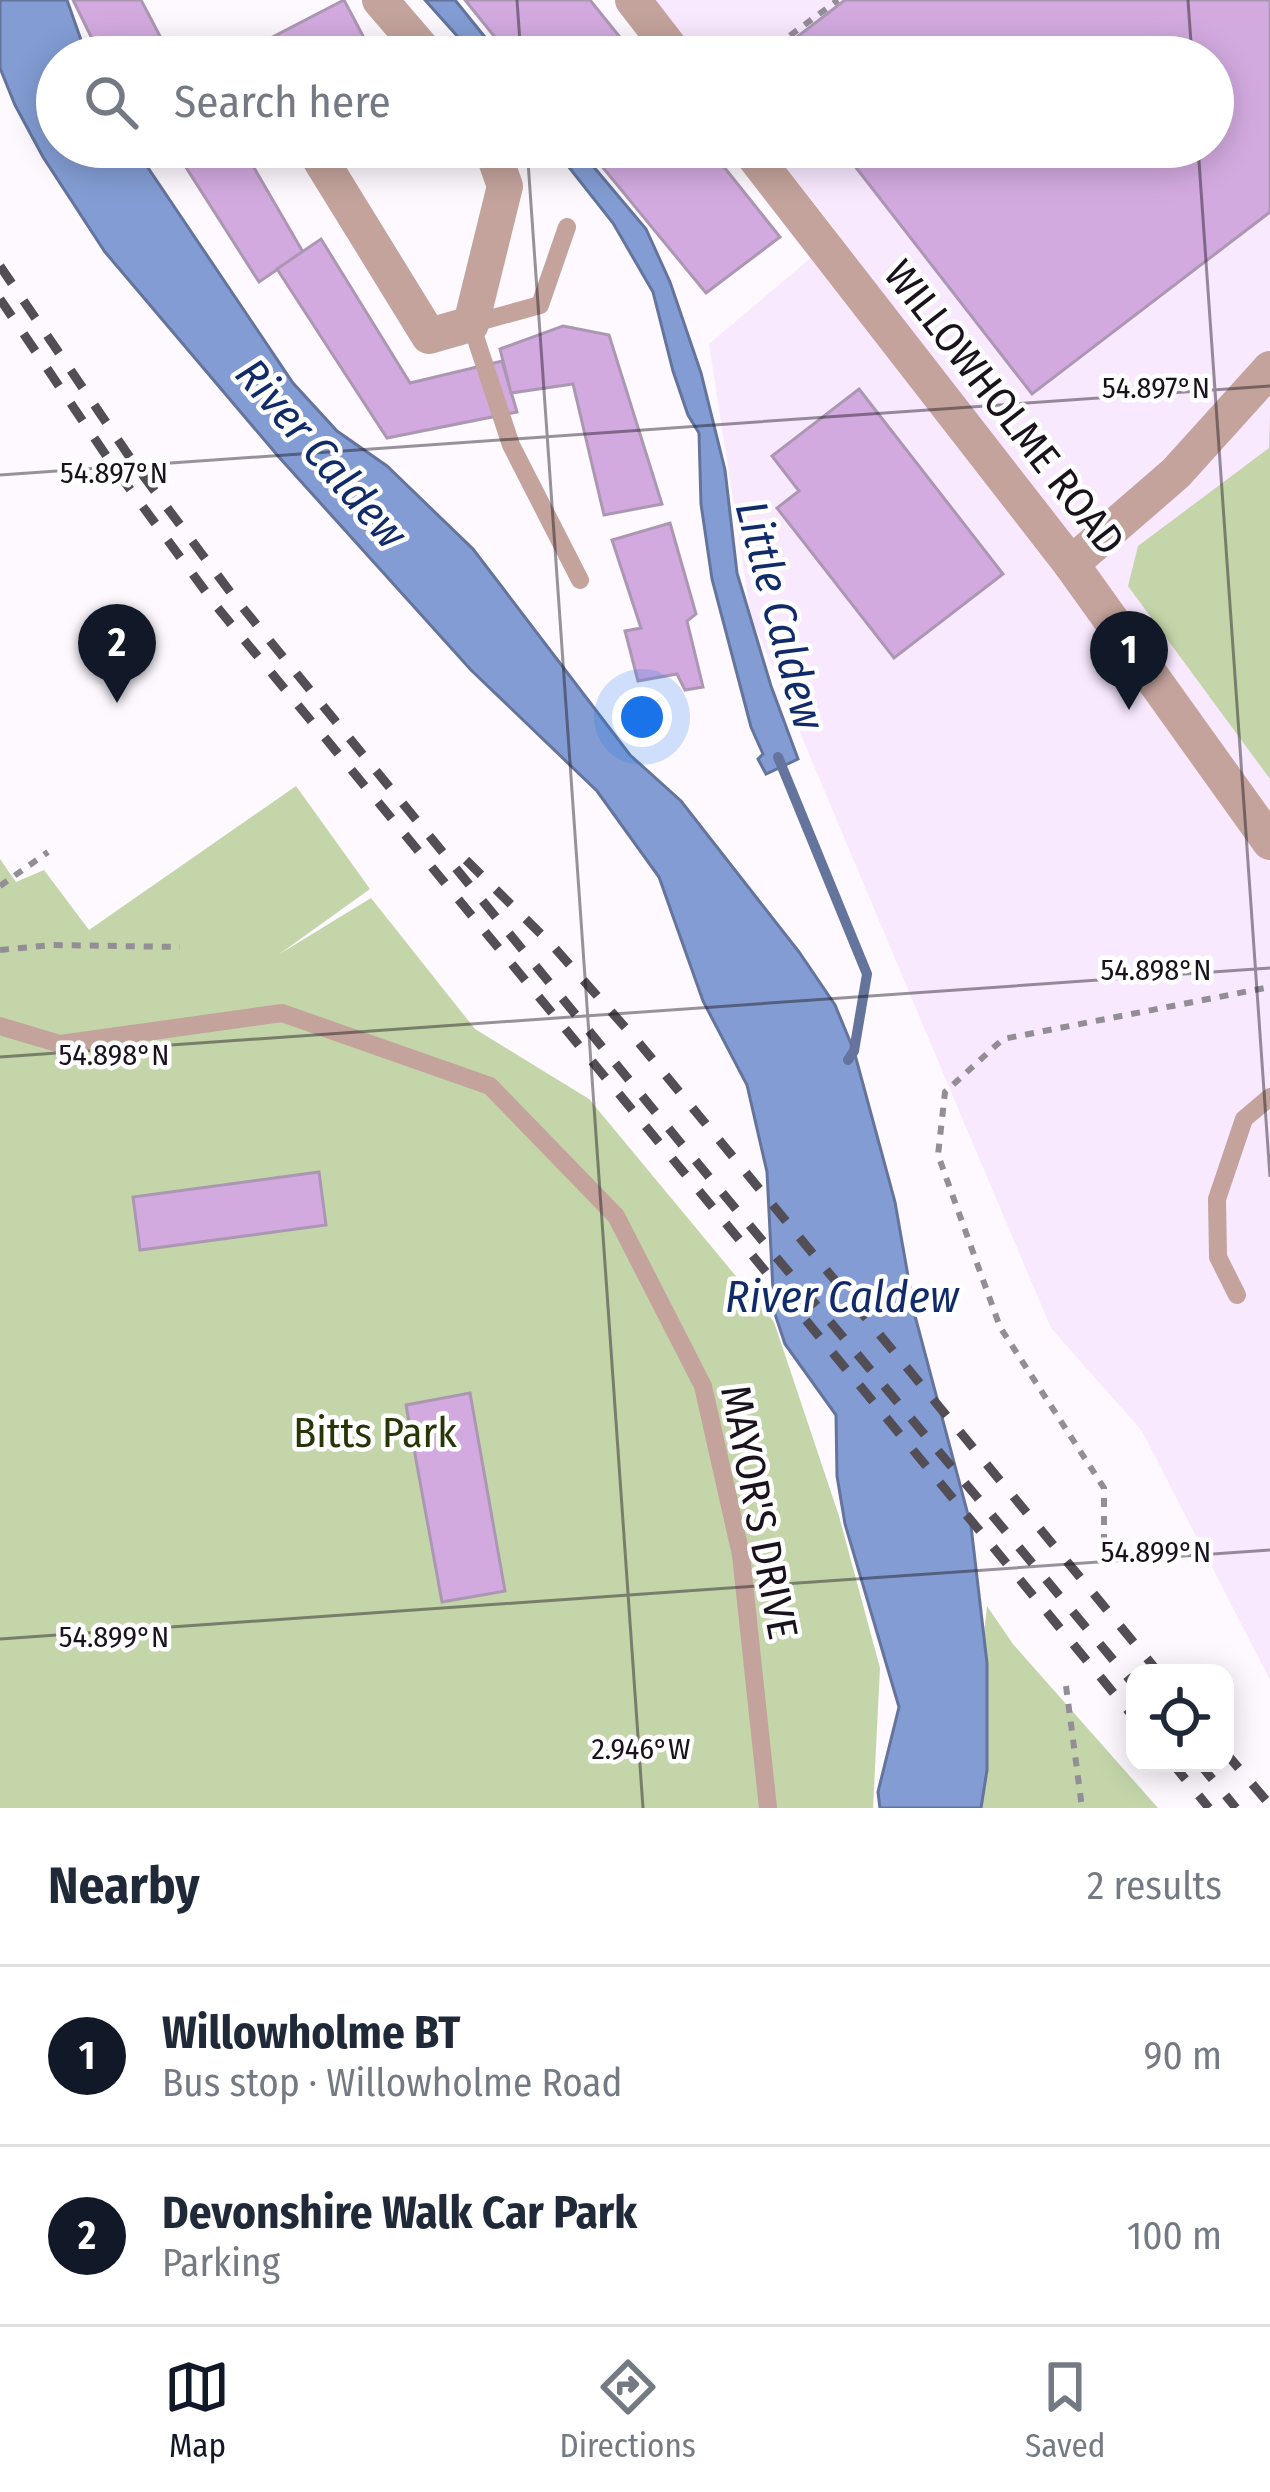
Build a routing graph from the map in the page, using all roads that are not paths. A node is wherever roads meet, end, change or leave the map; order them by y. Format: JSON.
{"nodes":[{"id":1,"x":380,"y":0,"type":"edge"},
{"id":2,"x":633,"y":0,"type":"edge"},
{"id":3,"x":411,"y":36,"type":"edge"},
{"id":4,"x":661,"y":36,"type":"edge"},
{"id":5,"x":326,"y":168,"type":"edge"},
{"id":6,"x":499,"y":168,"type":"edge"},
{"id":7,"x":763,"y":168,"type":"edge"},
{"id":8,"x":567,"y":226,"type":"dead end"},
{"id":9,"x":471,"y":323,"type":"junction"},
{"id":10,"x":1270,"y":369,"type":"edge"},
{"id":11,"x":1071,"y":565,"type":"junction"},
{"id":12,"x":580,"y":580,"type":"dead end"},
{"id":13,"x":1270,"y":842,"type":"edge"},
{"id":14,"x":0,"y":1026,"type":"edge"},
{"id":15,"x":1270,"y":1097,"type":"edge"},
{"id":16,"x":1237,"y":1295,"type":"dead end"},
{"id":17,"x":768,"y":1808,"type":"edge"}],
"edges":[{"from":1,"to":3,"type":"street"},
{"from":2,"to":4,"type":"street"},
{"from":5,"to":9,"type":"street"},
{"from":6,"to":9,"type":"street"},
{"from":7,"to":11,"type":"street","name":"WILLOWHOLME ROAD"},
{"from":8,"to":9,"type":"lane"},
{"from":9,"to":12,"type":"lane"},
{"from":10,"to":11,"type":"street"},
{"from":11,"to":13,"type":"street","name":"WILLOWHOLME ROAD"},
{"from":14,"to":17,"type":"lane","name":"MAYOR'S DRIVE"},
{"from":15,"to":16,"type":"lane"}]}
